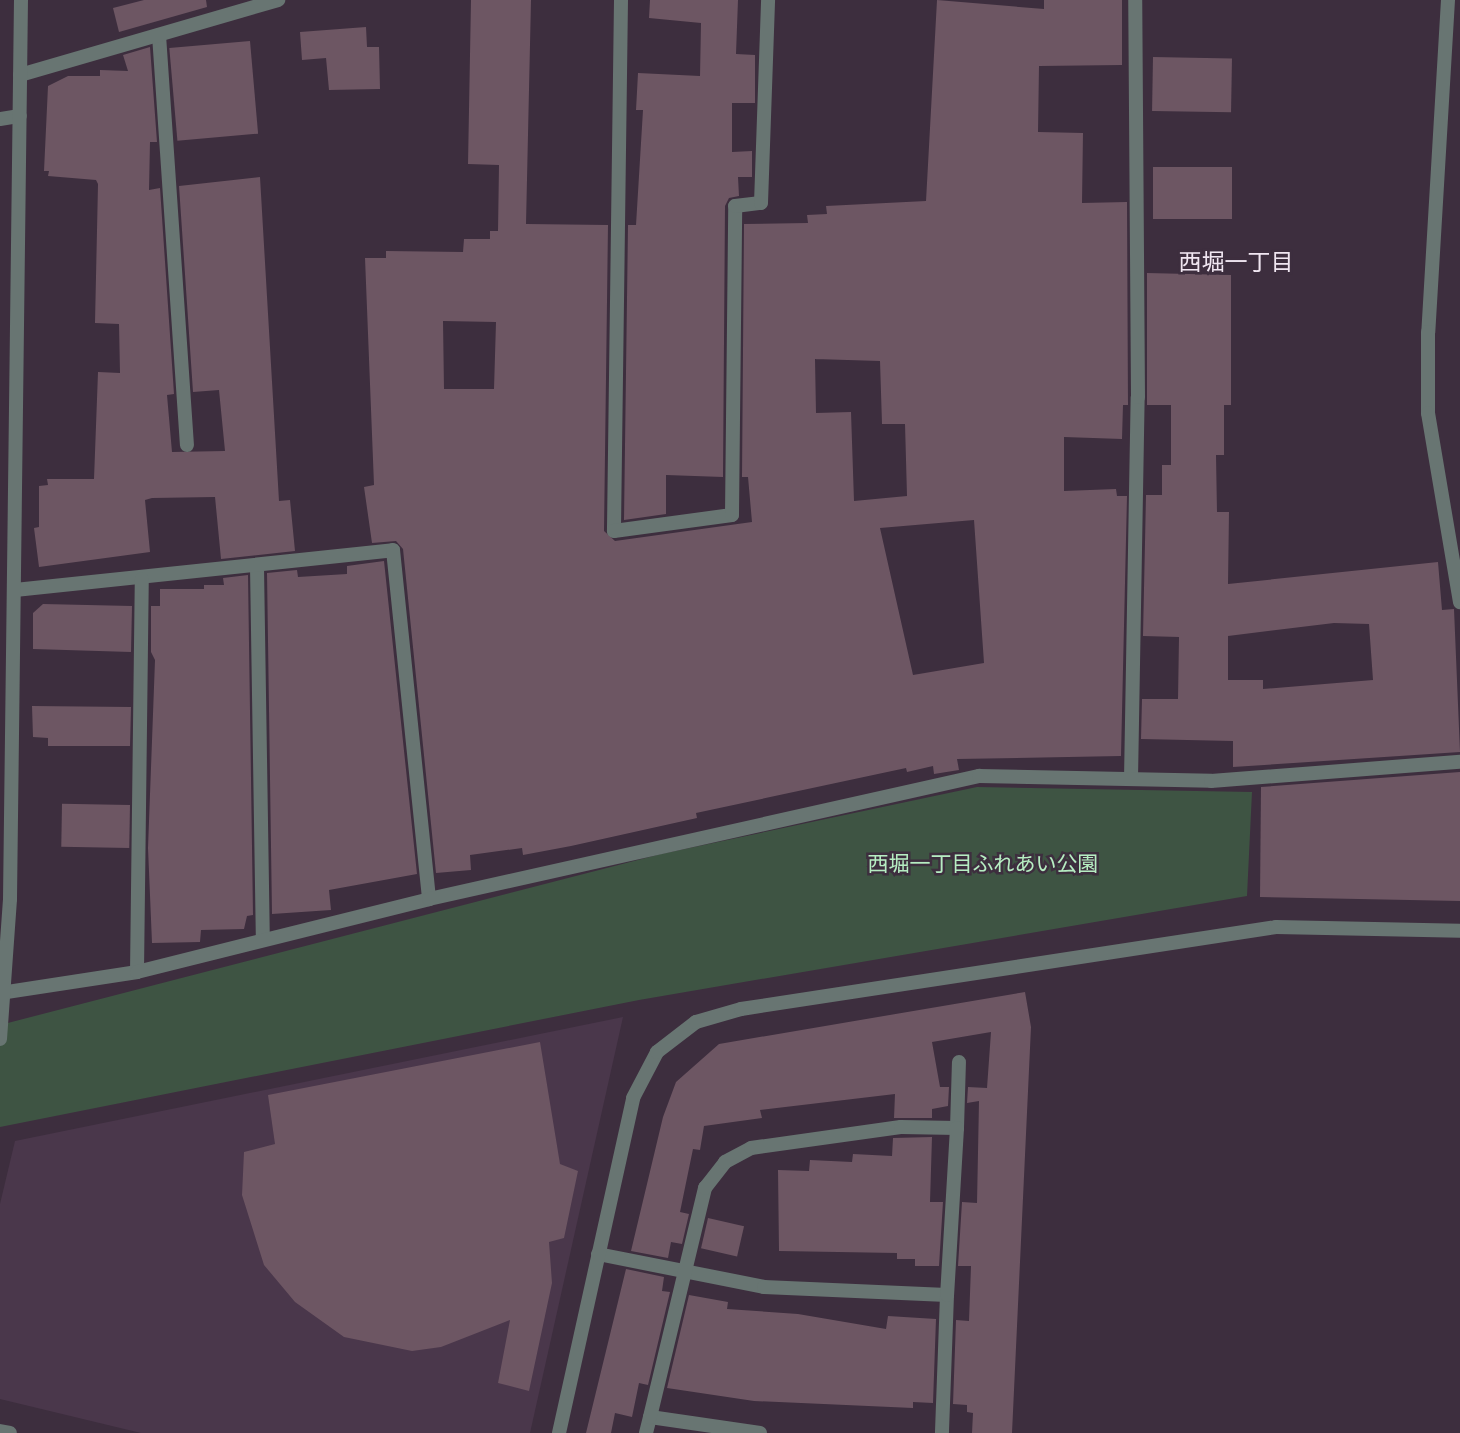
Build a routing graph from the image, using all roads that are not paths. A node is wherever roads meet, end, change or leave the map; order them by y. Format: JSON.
{"nodes":[{"id":1,"x":21,"y":0,"type":"edge"},
{"id":2,"x":278,"y":0,"type":"edge"},
{"id":3,"x":621,"y":0,"type":"edge"},
{"id":4,"x":768,"y":0,"type":"edge"},
{"id":5,"x":1135,"y":0,"type":"edge"},
{"id":6,"x":1448,"y":0,"type":"edge"},
{"id":7,"x":159,"y":35,"type":"junction"},
{"id":8,"x":20,"y":75,"type":"junction"},
{"id":9,"x":20,"y":116,"type":"junction"},
{"id":10,"x":0,"y":119,"type":"edge"},
{"id":11,"x":187,"y":445,"type":"dead end"},
{"id":12,"x":257,"y":567,"type":"junction"},
{"id":13,"x":142,"y":579,"type":"junction"},
{"id":14,"x":15,"y":590,"type":"junction"},
{"id":15,"x":1460,"y":602,"type":"edge"},
{"id":16,"x":1460,"y":762,"type":"edge"},
{"id":17,"x":1131,"y":779,"type":"junction"},
{"id":18,"x":429,"y":898,"type":"junction"},
{"id":19,"x":1460,"y":931,"type":"edge"},
{"id":20,"x":263,"y":938,"type":"junction"},
{"id":21,"x":137,"y":972,"type":"junction"},
{"id":22,"x":3,"y":991,"type":"edge"},
{"id":23,"x":0,"y":1039,"type":"edge"},
{"id":24,"x":959,"y":1062,"type":"dead end"},
{"id":25,"x":957,"y":1128,"type":"junction"},
{"id":26,"x":598,"y":1254,"type":"junction"},
{"id":27,"x":684,"y":1272,"type":"junction"},
{"id":28,"x":947,"y":1295,"type":"junction"},
{"id":29,"x":650,"y":1417,"type":"junction"},
{"id":30,"x":0,"y":1431,"type":"edge"},
{"id":31,"x":10,"y":1433,"type":"edge"},
{"id":32,"x":559,"y":1433,"type":"edge"},
{"id":33,"x":646,"y":1433,"type":"edge"},
{"id":34,"x":760,"y":1433,"type":"edge"},
{"id":35,"x":942,"y":1433,"type":"edge"}],
"edges":[{"from":1,"to":8,"type":"street"},
{"from":2,"to":7,"type":"street"},
{"from":3,"to":4,"type":"street"},
{"from":5,"to":17,"type":"street"},
{"from":6,"to":15,"type":"street"},
{"from":7,"to":8,"type":"street"},
{"from":7,"to":11,"type":"street"},
{"from":8,"to":9,"type":"street"},
{"from":9,"to":10,"type":"street"},
{"from":9,"to":14,"type":"street"},
{"from":12,"to":13,"type":"street"},
{"from":12,"to":18,"type":"street"},
{"from":12,"to":20,"type":"street"},
{"from":13,"to":14,"type":"street"},
{"from":13,"to":21,"type":"street"},
{"from":14,"to":22,"type":"street"},
{"from":16,"to":17,"type":"street"},
{"from":17,"to":18,"type":"street"},
{"from":18,"to":20,"type":"street"},
{"from":19,"to":26,"type":"street"},
{"from":20,"to":21,"type":"street"},
{"from":21,"to":22,"type":"street"},
{"from":22,"to":23,"type":"street"},
{"from":24,"to":25,"type":"street"},
{"from":25,"to":27,"type":"street"},
{"from":25,"to":28,"type":"street"},
{"from":26,"to":27,"type":"street"},
{"from":26,"to":32,"type":"street"},
{"from":27,"to":28,"type":"street"},
{"from":27,"to":29,"type":"street"},
{"from":28,"to":35,"type":"street"},
{"from":29,"to":33,"type":"street"},
{"from":29,"to":34,"type":"street"},
{"from":30,"to":31,"type":"street"}]}
